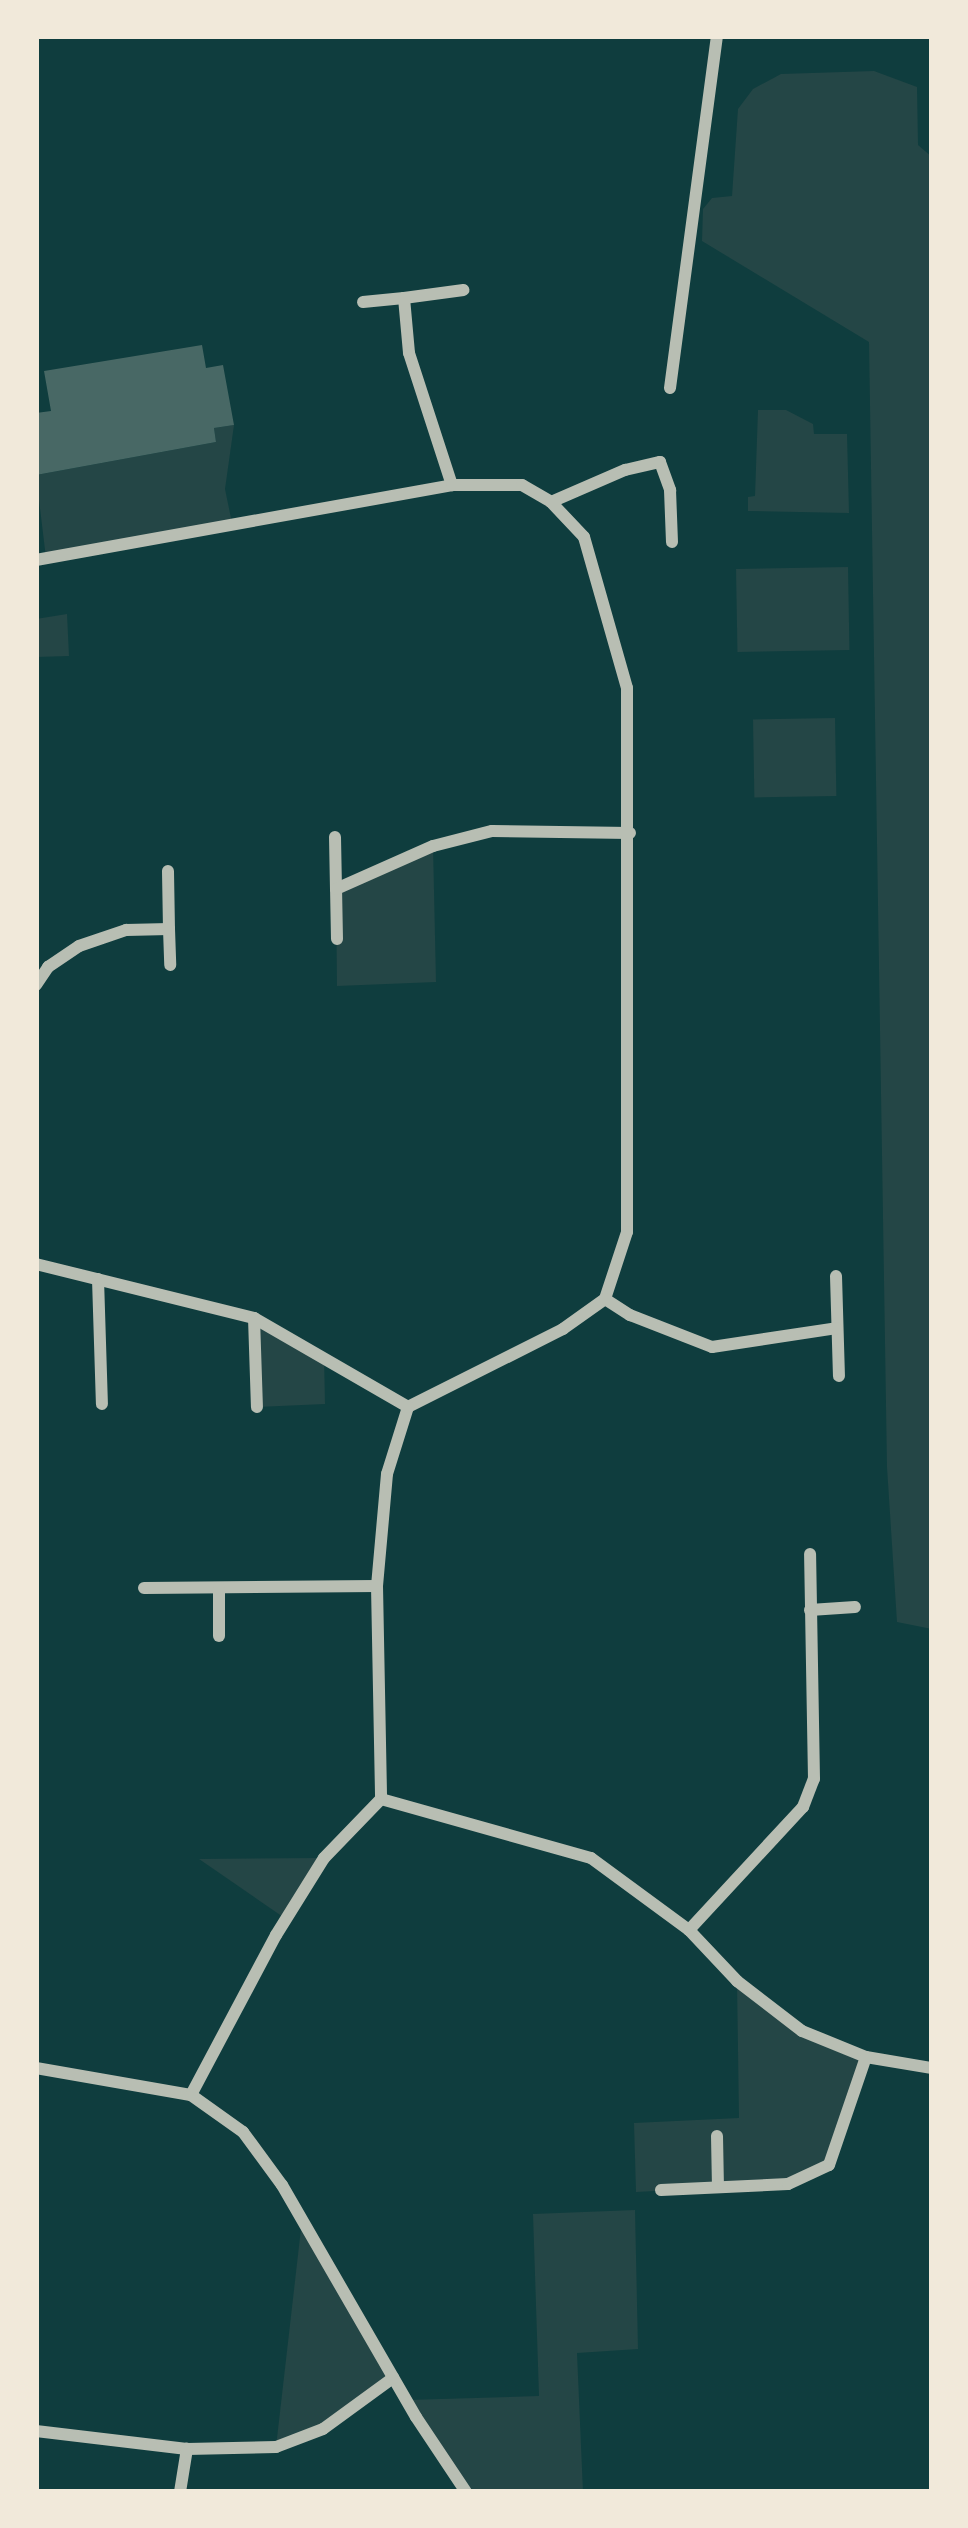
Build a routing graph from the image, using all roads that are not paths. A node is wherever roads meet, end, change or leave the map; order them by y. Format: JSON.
{"nodes":[{"id":1,"x":718,"y":36,"type":"edge"},
{"id":2,"x":463,"y":290,"type":"dead end"},
{"id":3,"x":404,"y":298,"type":"junction"},
{"id":4,"x":363,"y":302,"type":"dead end"},
{"id":5,"x":670,"y":388,"type":"dead end"},
{"id":6,"x":452,"y":485,"type":"junction"},
{"id":7,"x":551,"y":502,"type":"junction"},
{"id":8,"x":673,"y":542,"type":"dead end"},
{"id":9,"x":36,"y":560,"type":"edge"},
{"id":10,"x":630,"y":833,"type":"junction"},
{"id":11,"x":335,"y":837,"type":"dead end"},
{"id":12,"x":168,"y":871,"type":"dead end"},
{"id":13,"x":336,"y":889,"type":"junction"},
{"id":14,"x":169,"y":929,"type":"junction"},
{"id":15,"x":337,"y":939,"type":"dead end"},
{"id":16,"x":170,"y":965,"type":"dead end"},
{"id":17,"x":36,"y":986,"type":"edge"},
{"id":18,"x":36,"y":1264,"type":"edge"},
{"id":19,"x":836,"y":1276,"type":"dead end"},
{"id":20,"x":98,"y":1279,"type":"junction"},
{"id":21,"x":604,"y":1298,"type":"junction"},
{"id":22,"x":254,"y":1318,"type":"junction"},
{"id":23,"x":837,"y":1328,"type":"junction"},
{"id":24,"x":839,"y":1376,"type":"dead end"},
{"id":25,"x":102,"y":1404,"type":"dead end"},
{"id":26,"x":257,"y":1407,"type":"dead end"},
{"id":27,"x":408,"y":1407,"type":"junction"},
{"id":28,"x":809,"y":1554,"type":"dead end"},
{"id":29,"x":376,"y":1586,"type":"junction"},
{"id":30,"x":144,"y":1588,"type":"dead end"},
{"id":31,"x":219,"y":1588,"type":"junction"},
{"id":32,"x":855,"y":1606,"type":"dead end"},
{"id":33,"x":810,"y":1610,"type":"junction"},
{"id":34,"x":219,"y":1636,"type":"dead end"},
{"id":35,"x":381,"y":1798,"type":"junction"},
{"id":36,"x":689,"y":1930,"type":"junction"},
{"id":37,"x":866,"y":2057,"type":"junction"},
{"id":38,"x":36,"y":2068,"type":"edge"},
{"id":39,"x":932,"y":2068,"type":"edge"},
{"id":40,"x":191,"y":2095,"type":"junction"},
{"id":41,"x":717,"y":2137,"type":"dead end"},
{"id":42,"x":718,"y":2188,"type":"junction"},
{"id":43,"x":661,"y":2190,"type":"dead end"},
{"id":44,"x":393,"y":2378,"type":"junction"},
{"id":45,"x":36,"y":2432,"type":"edge"},
{"id":46,"x":187,"y":2449,"type":"junction"},
{"id":47,"x":181,"y":2492,"type":"edge"},
{"id":48,"x":466,"y":2492,"type":"edge"}],
"edges":[{"from":1,"to":5,"type":"street"},
{"from":2,"to":3,"type":"street"},
{"from":3,"to":4,"type":"street"},
{"from":3,"to":6,"type":"street"},
{"from":6,"to":7,"type":"street"},
{"from":6,"to":9,"type":"street"},
{"from":7,"to":8,"type":"street"},
{"from":7,"to":10,"type":"street"},
{"from":10,"to":13,"type":"street"},
{"from":10,"to":21,"type":"street"},
{"from":11,"to":13,"type":"street"},
{"from":12,"to":14,"type":"street"},
{"from":13,"to":15,"type":"street"},
{"from":14,"to":16,"type":"street"},
{"from":14,"to":17,"type":"street"},
{"from":18,"to":20,"type":"street"},
{"from":19,"to":23,"type":"street"},
{"from":20,"to":22,"type":"street"},
{"from":20,"to":25,"type":"street"},
{"from":21,"to":23,"type":"street"},
{"from":21,"to":27,"type":"street"},
{"from":22,"to":26,"type":"street"},
{"from":22,"to":27,"type":"street"},
{"from":23,"to":24,"type":"street"},
{"from":27,"to":29,"type":"street"},
{"from":28,"to":33,"type":"street"},
{"from":29,"to":31,"type":"street"},
{"from":29,"to":35,"type":"street"},
{"from":30,"to":31,"type":"street"},
{"from":31,"to":34,"type":"street"},
{"from":32,"to":33,"type":"street"},
{"from":33,"to":36,"type":"street"},
{"from":35,"to":36,"type":"street"},
{"from":35,"to":40,"type":"street"},
{"from":36,"to":37,"type":"street"},
{"from":37,"to":39,"type":"street"},
{"from":37,"to":42,"type":"street"},
{"from":38,"to":40,"type":"street"},
{"from":40,"to":44,"type":"street"},
{"from":41,"to":42,"type":"street"},
{"from":42,"to":43,"type":"street"},
{"from":44,"to":46,"type":"street"},
{"from":44,"to":48,"type":"street"},
{"from":45,"to":46,"type":"street"},
{"from":46,"to":47,"type":"street"}]}
